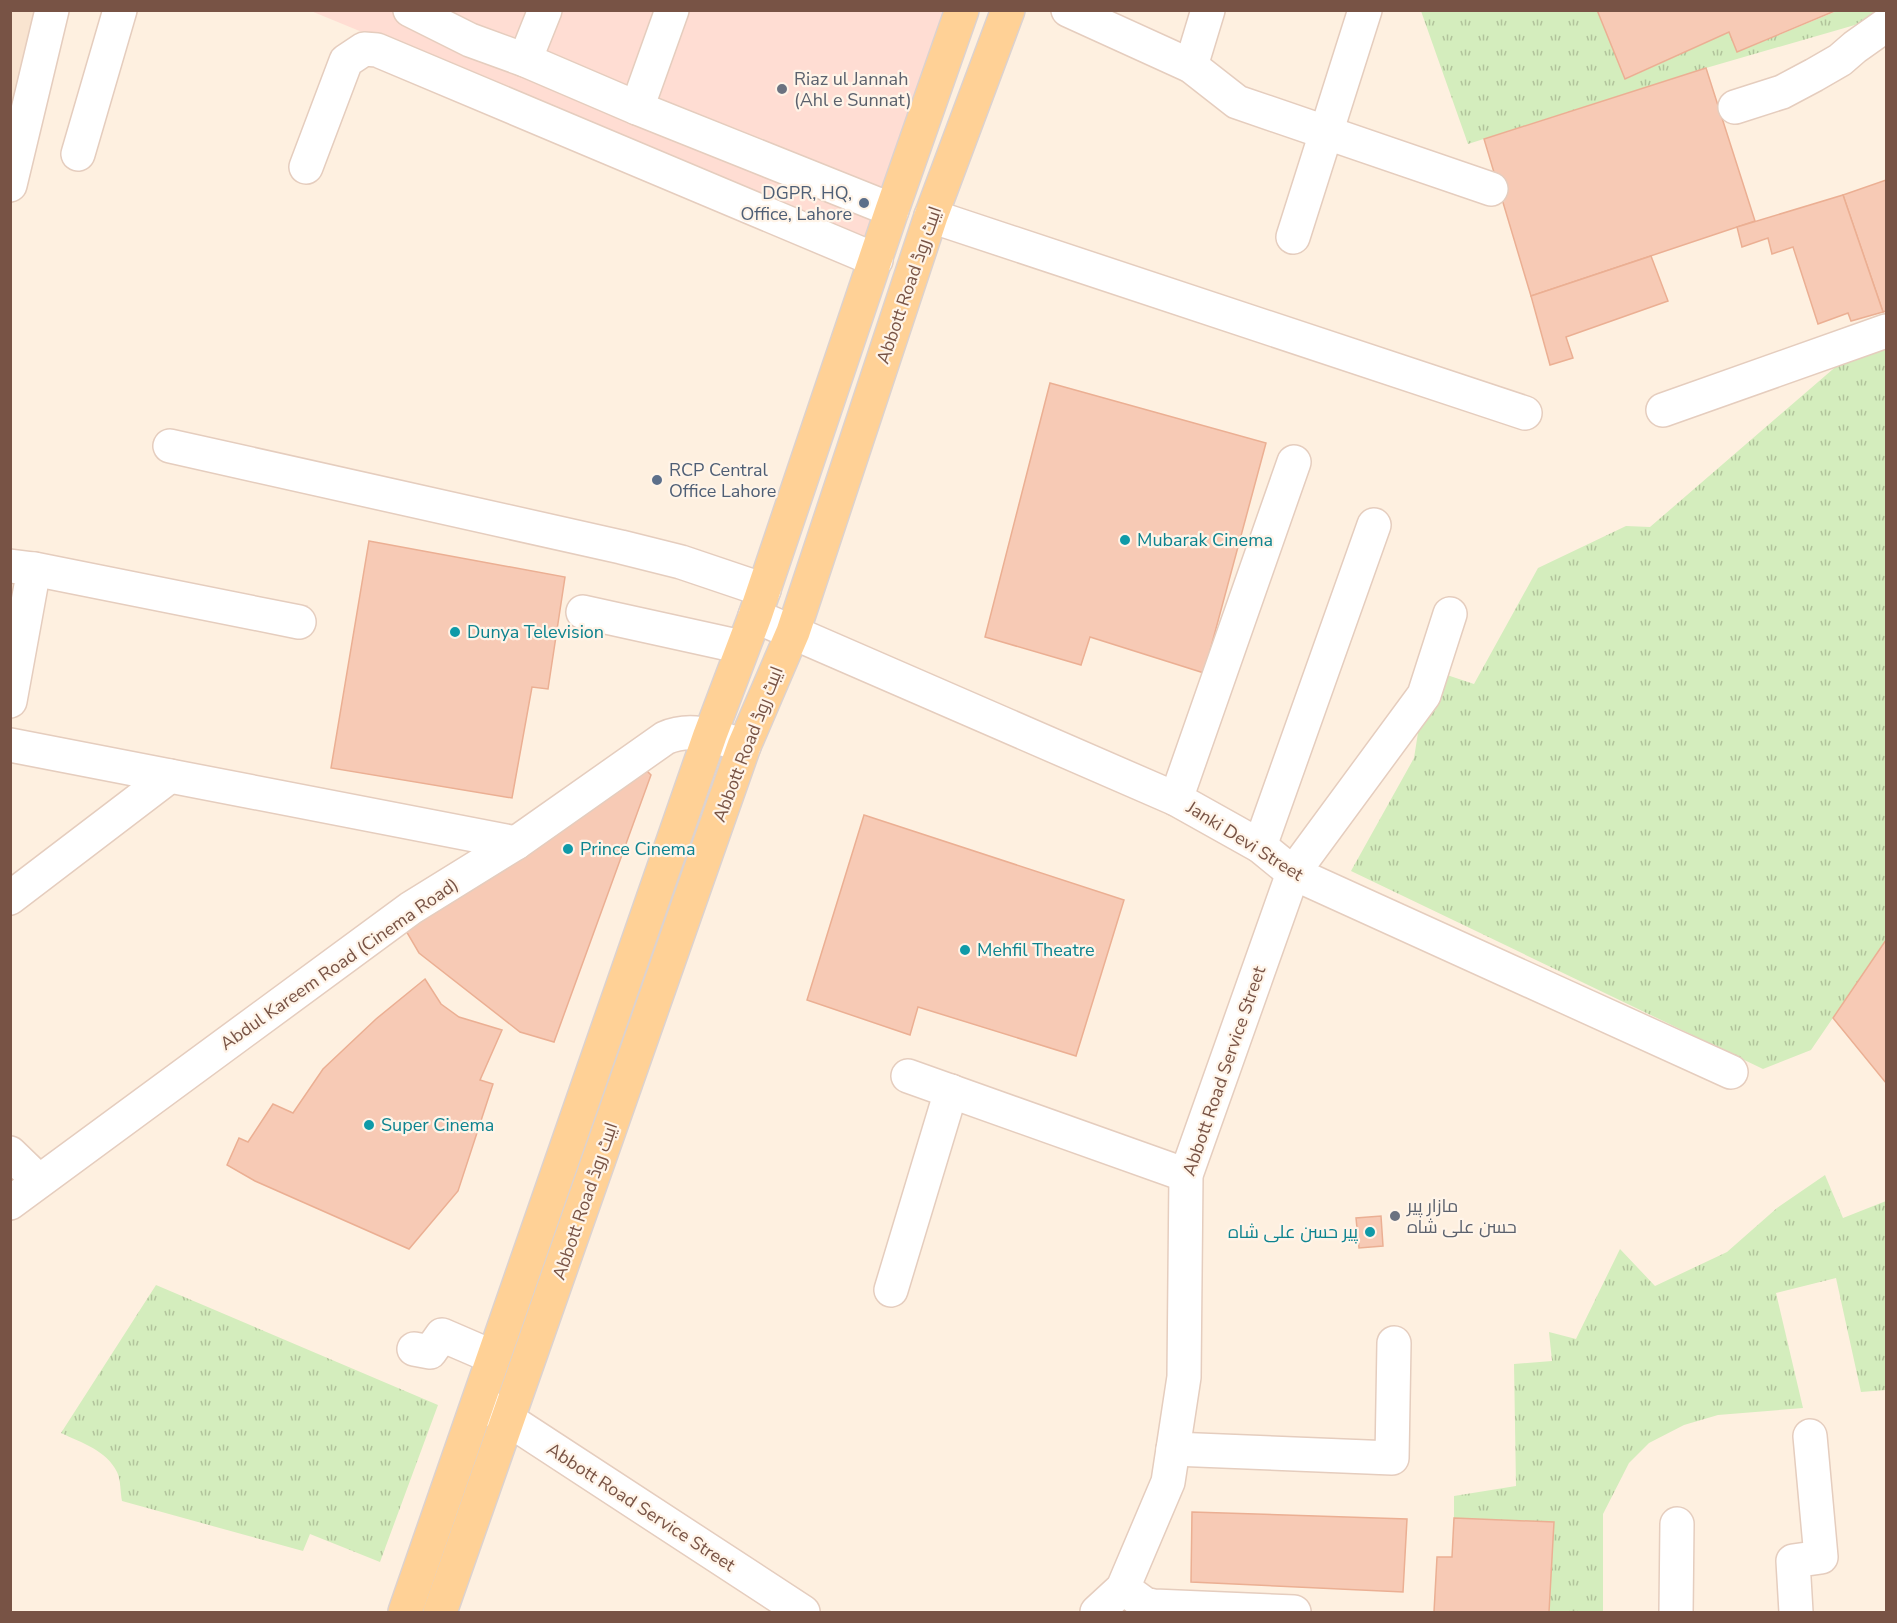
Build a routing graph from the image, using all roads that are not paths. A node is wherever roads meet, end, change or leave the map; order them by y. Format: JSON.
{"nodes":[{"id":1,"x":52,"y":10,"type":"edge"},
{"id":2,"x":120,"y":10,"type":"edge"},
{"id":3,"x":410,"y":10,"type":"edge"},
{"id":4,"x":544,"y":10,"type":"edge"},
{"id":5,"x":672,"y":10,"type":"edge"},
{"id":6,"x":962,"y":10,"type":"edge"},
{"id":7,"x":1008,"y":10,"type":"edge"},
{"id":8,"x":1068,"y":10,"type":"edge"},
{"id":9,"x":1208,"y":10,"type":"edge"},
{"id":10,"x":1365,"y":10,"type":"edge"},
{"id":11,"x":1887,"y":25,"type":"edge"},
{"id":12,"x":525,"y":60,"type":"junction"},
{"id":13,"x":1191,"y":66,"type":"junction"},
{"id":14,"x":1735,"y":107,"type":"dead end"},
{"id":15,"x":637,"y":108,"type":"junction"},
{"id":16,"x":1326,"y":132,"type":"junction"},
{"id":17,"x":78,"y":154,"type":"dead end"},
{"id":18,"x":306,"y":167,"type":"dead end"},
{"id":19,"x":10,"y":185,"type":"edge"},
{"id":20,"x":1491,"y":189,"type":"dead end"},
{"id":21,"x":892,"y":210,"type":"junction"},
{"id":22,"x":932,"y":216,"type":"junction"},
{"id":23,"x":1293,"y":237,"type":"dead end"},
{"id":24,"x":876,"y":260,"type":"junction"},
{"id":25,"x":1887,"y":331,"type":"edge"},
{"id":26,"x":1663,"y":410,"type":"dead end"},
{"id":27,"x":1525,"y":412,"type":"dead end"},
{"id":28,"x":170,"y":446,"type":"dead end"},
{"id":29,"x":1294,"y":462,"type":"dead end"},
{"id":30,"x":1374,"y":525,"type":"dead end"},
{"id":31,"x":22,"y":567,"type":"edge"},
{"id":32,"x":760,"y":603,"type":"junction"},
{"id":33,"x":583,"y":612,"type":"dead end"},
{"id":34,"x":1450,"y":614,"type":"dead end"},
{"id":35,"x":299,"y":622,"type":"dead end"},
{"id":36,"x":793,"y":632,"type":"junction"},
{"id":37,"x":742,"y":647,"type":"junction"},
{"id":38,"x":10,"y":700,"type":"edge"},
{"id":39,"x":710,"y":735,"type":"junction"},
{"id":40,"x":10,"y":745,"type":"edge"},
{"id":41,"x":744,"y":746,"type":"junction"},
{"id":42,"x":170,"y":776,"type":"junction"},
{"id":43,"x":1176,"y":799,"type":"junction"},
{"id":44,"x":516,"y":843,"type":"junction"},
{"id":45,"x":1260,"y":846,"type":"junction"},
{"id":46,"x":1293,"y":873,"type":"junction"},
{"id":47,"x":10,"y":898,"type":"edge"},
{"id":48,"x":1731,"y":1072,"type":"dead end"},
{"id":49,"x":908,"y":1076,"type":"dead end"},
{"id":50,"x":951,"y":1090,"type":"junction"},
{"id":51,"x":10,"y":1153,"type":"edge"},
{"id":52,"x":1186,"y":1175,"type":"junction"},
{"id":53,"x":39,"y":1181,"type":"junction"},
{"id":54,"x":10,"y":1203,"type":"edge"},
{"id":55,"x":891,"y":1290,"type":"dead end"},
{"id":56,"x":1394,"y":1342,"type":"dead end"},
{"id":57,"x":414,"y":1349,"type":"dead end"},
{"id":58,"x":493,"y":1357,"type":"junction"},
{"id":59,"x":479,"y":1401,"type":"junction"},
{"id":60,"x":508,"y":1422,"type":"junction"},
{"id":61,"x":1810,"y":1436,"type":"dead end"},
{"id":62,"x":1173,"y":1449,"type":"junction"},
{"id":63,"x":1677,"y":1524,"type":"dead end"},
{"id":64,"x":1123,"y":1588,"type":"junction"},
{"id":65,"x":405,"y":1612,"type":"edge"},
{"id":66,"x":440,"y":1612,"type":"edge"},
{"id":67,"x":803,"y":1612,"type":"edge"},
{"id":68,"x":1097,"y":1612,"type":"edge"},
{"id":69,"x":1294,"y":1612,"type":"edge"},
{"id":70,"x":1676,"y":1612,"type":"edge"},
{"id":71,"x":1796,"y":1612,"type":"edge"}],
"edges":[{"from":1,"to":19,"type":"street"},
{"from":2,"to":17,"type":"street"},
{"from":3,"to":12,"type":"street"},
{"from":4,"to":12,"type":"street"},
{"from":5,"to":15,"type":"street"},
{"from":6,"to":21,"type":"main road","name":"Abbott Road ایبٹ روڈ"},
{"from":7,"to":22,"type":"main road","name":"Abbott Road ایبٹ روڈ"},
{"from":8,"to":13,"type":"street"},
{"from":9,"to":13,"type":"street"},
{"from":10,"to":16,"type":"street"},
{"from":11,"to":14,"type":"street"},
{"from":12,"to":15,"type":"street"},
{"from":13,"to":16,"type":"street"},
{"from":15,"to":21,"type":"street"},
{"from":16,"to":20,"type":"street"},
{"from":16,"to":23,"type":"street"},
{"from":18,"to":24,"type":"street"},
{"from":21,"to":24,"type":"main road","name":"Abbott Road ایبٹ روڈ"},
{"from":22,"to":27,"type":"street"},
{"from":22,"to":36,"type":"main road","name":"Abbott Road ایبٹ روڈ"},
{"from":24,"to":32,"type":"main road","name":"Abbott Road ایبٹ روڈ"},
{"from":25,"to":26,"type":"street"},
{"from":28,"to":32,"type":"street","name":"Janki Devi Street"},
{"from":29,"to":43,"type":"street"},
{"from":30,"to":45,"type":"street"},
{"from":31,"to":35,"type":"street"},
{"from":31,"to":38,"type":"street"},
{"from":32,"to":36,"type":"street","name":"Janki Devi Street"},
{"from":32,"to":37,"type":"main road","name":"Abbott Road ایبٹ روڈ"},
{"from":33,"to":37,"type":"street"},
{"from":34,"to":46,"type":"street","name":"Abbott Road Service Street"},
{"from":36,"to":41,"type":"main road","name":"Abbott Road ایبٹ روڈ"},
{"from":36,"to":43,"type":"street","name":"Janki Devi Street"},
{"from":37,"to":39,"type":"main road","name":"Abbott Road ایبٹ روڈ"},
{"from":39,"to":41,"type":"street","name":"Abdul Kareem Road (Cinema Road)"},
{"from":39,"to":44,"type":"street","name":"Abdul Kareem Road (Cinema Road)"},
{"from":39,"to":58,"type":"main road","name":"Abbott Road ایبٹ روڈ"},
{"from":40,"to":42,"type":"street"},
{"from":41,"to":60,"type":"main road","name":"Abbott Road ایبٹ روڈ"},
{"from":42,"to":44,"type":"street"},
{"from":42,"to":47,"type":"street"},
{"from":43,"to":45,"type":"street","name":"Janki Devi Street"},
{"from":44,"to":53,"type":"street","name":"Abdul Kareem Road (Cinema Road)"},
{"from":45,"to":46,"type":"street","name":"Janki Devi Street"},
{"from":46,"to":48,"type":"street","name":"Janki Devi Street"},
{"from":46,"to":52,"type":"street","name":"Abbott Road Service Street"},
{"from":49,"to":50,"type":"street"},
{"from":50,"to":52,"type":"street"},
{"from":50,"to":55,"type":"street"},
{"from":51,"to":53,"type":"street"},
{"from":52,"to":62,"type":"street","name":"Abbott Road Service Street"},
{"from":53,"to":54,"type":"street","name":"Abdul Kareem Road (Cinema Road)"},
{"from":56,"to":62,"type":"street"},
{"from":57,"to":58,"type":"street"},
{"from":58,"to":59,"type":"main road","name":"Abbott Road ایبٹ روڈ"},
{"from":59,"to":60,"type":"street","name":"Abbott Road Service Street"},
{"from":59,"to":65,"type":"main road","name":"Abbott Road ایبٹ روڈ"},
{"from":60,"to":66,"type":"main road","name":"Abbott Road ایبٹ روڈ"},
{"from":60,"to":67,"type":"street","name":"Abbott Road Service Street"},
{"from":61,"to":71,"type":"street"},
{"from":62,"to":64,"type":"street","name":"Abbott Road Service Street"},
{"from":63,"to":70,"type":"street"},
{"from":64,"to":68,"type":"street","name":"Abbott Road Service Street"},
{"from":64,"to":69,"type":"street"}]}
